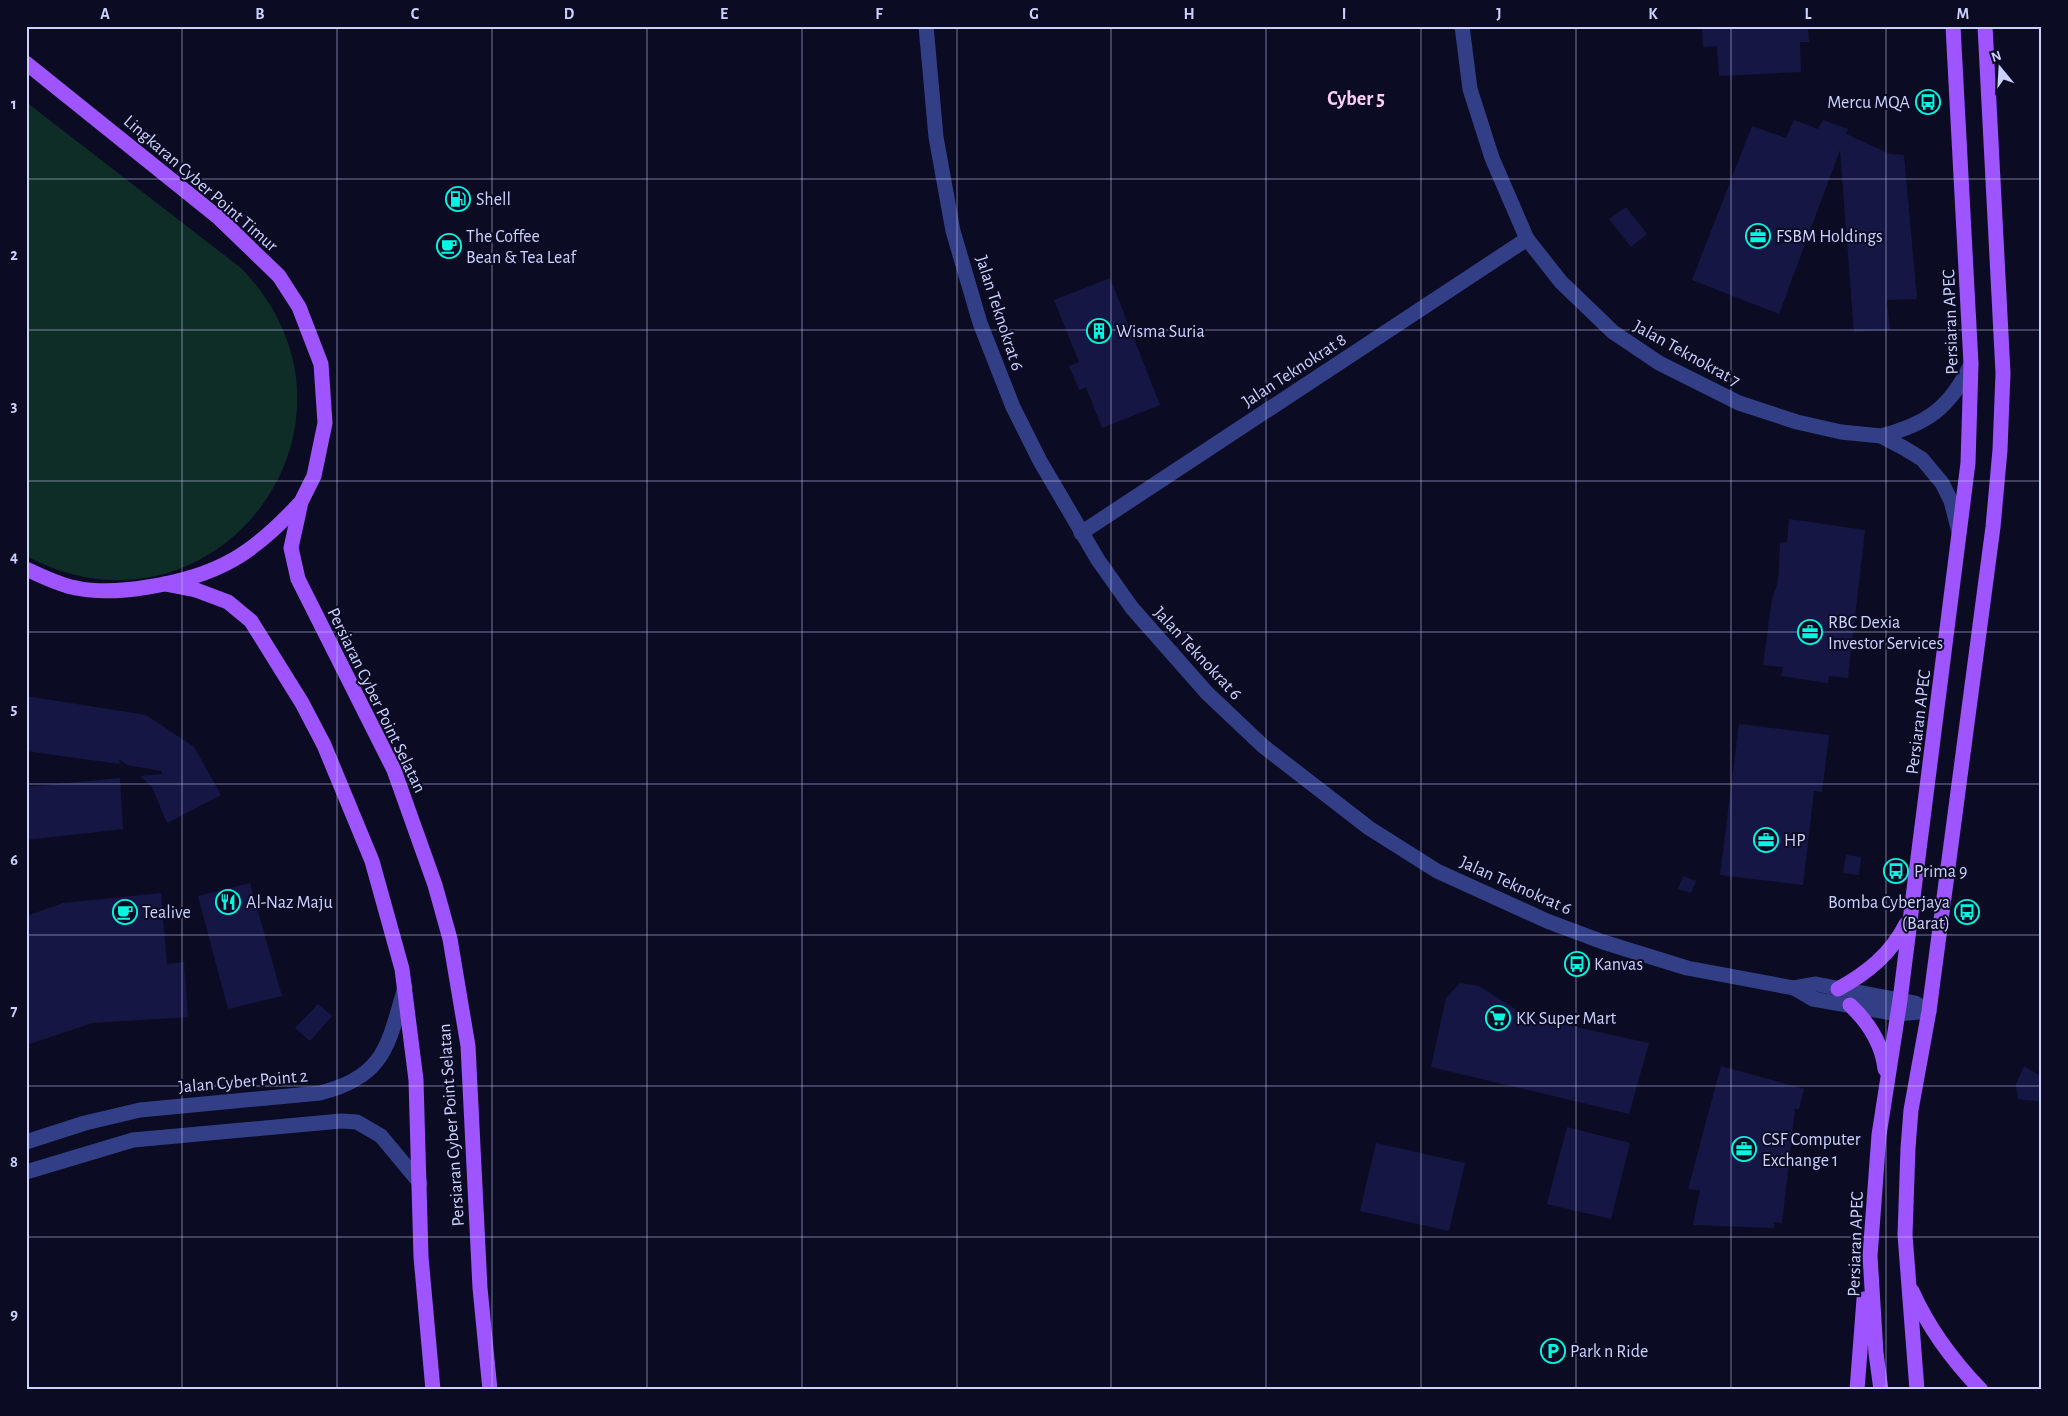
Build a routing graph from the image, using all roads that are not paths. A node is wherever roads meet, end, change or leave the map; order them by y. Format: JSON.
{"nodes":[{"id":1,"x":926,"y":26,"type":"edge"},
{"id":2,"x":1462,"y":26,"type":"edge"},
{"id":3,"x":1954,"y":26,"type":"edge"},
{"id":4,"x":1985,"y":26,"type":"edge"},
{"id":5,"x":26,"y":63,"type":"edge"},
{"id":6,"x":1528,"y":239,"type":"junction"},
{"id":7,"x":1971,"y":364,"type":"junction"},
{"id":8,"x":1881,"y":436,"type":"junction"},
{"id":9,"x":301,"y":502,"type":"junction"},
{"id":10,"x":1081,"y":533,"type":"junction"},
{"id":11,"x":1960,"y":538,"type":"junction"},
{"id":12,"x":26,"y":569,"type":"edge"},
{"id":13,"x":165,"y":584,"type":"junction"},
{"id":14,"x":1912,"y":910,"type":"junction"},
{"id":15,"x":405,"y":987,"type":"junction"},
{"id":16,"x":1794,"y":988,"type":"junction"},
{"id":17,"x":1838,"y":988,"type":"junction"},
{"id":18,"x":1850,"y":1005,"type":"junction"},
{"id":19,"x":1899,"y":1007,"type":"junction"},
{"id":20,"x":1929,"y":1012,"type":"junction"},
{"id":21,"x":1888,"y":1085,"type":"junction"},
{"id":22,"x":26,"y":1142,"type":"edge"},
{"id":23,"x":26,"y":1172,"type":"edge"},
{"id":24,"x":420,"y":1183,"type":"junction"},
{"id":25,"x":1874,"y":1209,"type":"junction"},
{"id":26,"x":1908,"y":1280,"type":"junction"},
{"id":27,"x":433,"y":1390,"type":"edge"},
{"id":28,"x":490,"y":1390,"type":"edge"},
{"id":29,"x":1857,"y":1390,"type":"edge"},
{"id":30,"x":1881,"y":1390,"type":"edge"},
{"id":31,"x":1917,"y":1390,"type":"edge"},
{"id":32,"x":1981,"y":1390,"type":"edge"}],
"edges":[{"from":1,"to":10,"type":"street","name":"Jalan Teknokrat 6"},
{"from":2,"to":6,"type":"street","name":"Jalan Teknokrat 7"},
{"from":3,"to":7,"type":"main road","name":"Persiaran APEC"},
{"from":4,"to":20,"type":"main road"},
{"from":5,"to":9,"type":"main road","name":"Lingkaran Cyber Point Timur"},
{"from":6,"to":8,"type":"street","name":"Jalan Teknokrat 7"},
{"from":6,"to":10,"type":"street","name":"Jalan Teknokrat 8"},
{"from":7,"to":8,"type":"street","name":"Jalan Teknokrat 7"},
{"from":7,"to":11,"type":"main road","name":"Persiaran APEC"},
{"from":8,"to":11,"type":"street","name":"Jalan Teknokrat 7"},
{"from":9,"to":13,"type":"main road"},
{"from":9,"to":28,"type":"main road","name":"Persiaran Cyber Point Selatan"},
{"from":10,"to":16,"type":"street","name":"Jalan Teknokrat 6"},
{"from":11,"to":14,"type":"main road","name":"Persiaran APEC"},
{"from":12,"to":13,"type":"main road"},
{"from":13,"to":15,"type":"main road","name":"Persiaran Cyber Point Selatan"},
{"from":14,"to":17,"type":"main road"},
{"from":14,"to":19,"type":"main road","name":"Persiaran APEC"},
{"from":15,"to":22,"type":"street","name":"Jalan Cyber Point 2"},
{"from":15,"to":24,"type":"main road","name":"Persiaran Cyber Point Selatan"},
{"from":16,"to":17,"type":"street","name":"Jalan Teknokrat 6"},
{"from":16,"to":18,"type":"street","name":"Jalan Teknokrat 6"},
{"from":17,"to":19,"type":"street","name":"Jalan Teknokrat 6"},
{"from":18,"to":19,"type":"street","name":"Jalan Teknokrat 6"},
{"from":18,"to":21,"type":"main road"},
{"from":19,"to":20,"type":"street","name":"Jalan Teknokrat 6"},
{"from":19,"to":21,"type":"main road","name":"Persiaran APEC"},
{"from":20,"to":26,"type":"main road"},
{"from":21,"to":25,"type":"main road","name":"Persiaran APEC"},
{"from":23,"to":24,"type":"street"},
{"from":24,"to":27,"type":"main road","name":"Persiaran Cyber Point Selatan"},
{"from":25,"to":29,"type":"main road"},
{"from":25,"to":30,"type":"main road","name":"Persiaran APEC"},
{"from":26,"to":31,"type":"main road"},
{"from":26,"to":32,"type":"main road"}]}
